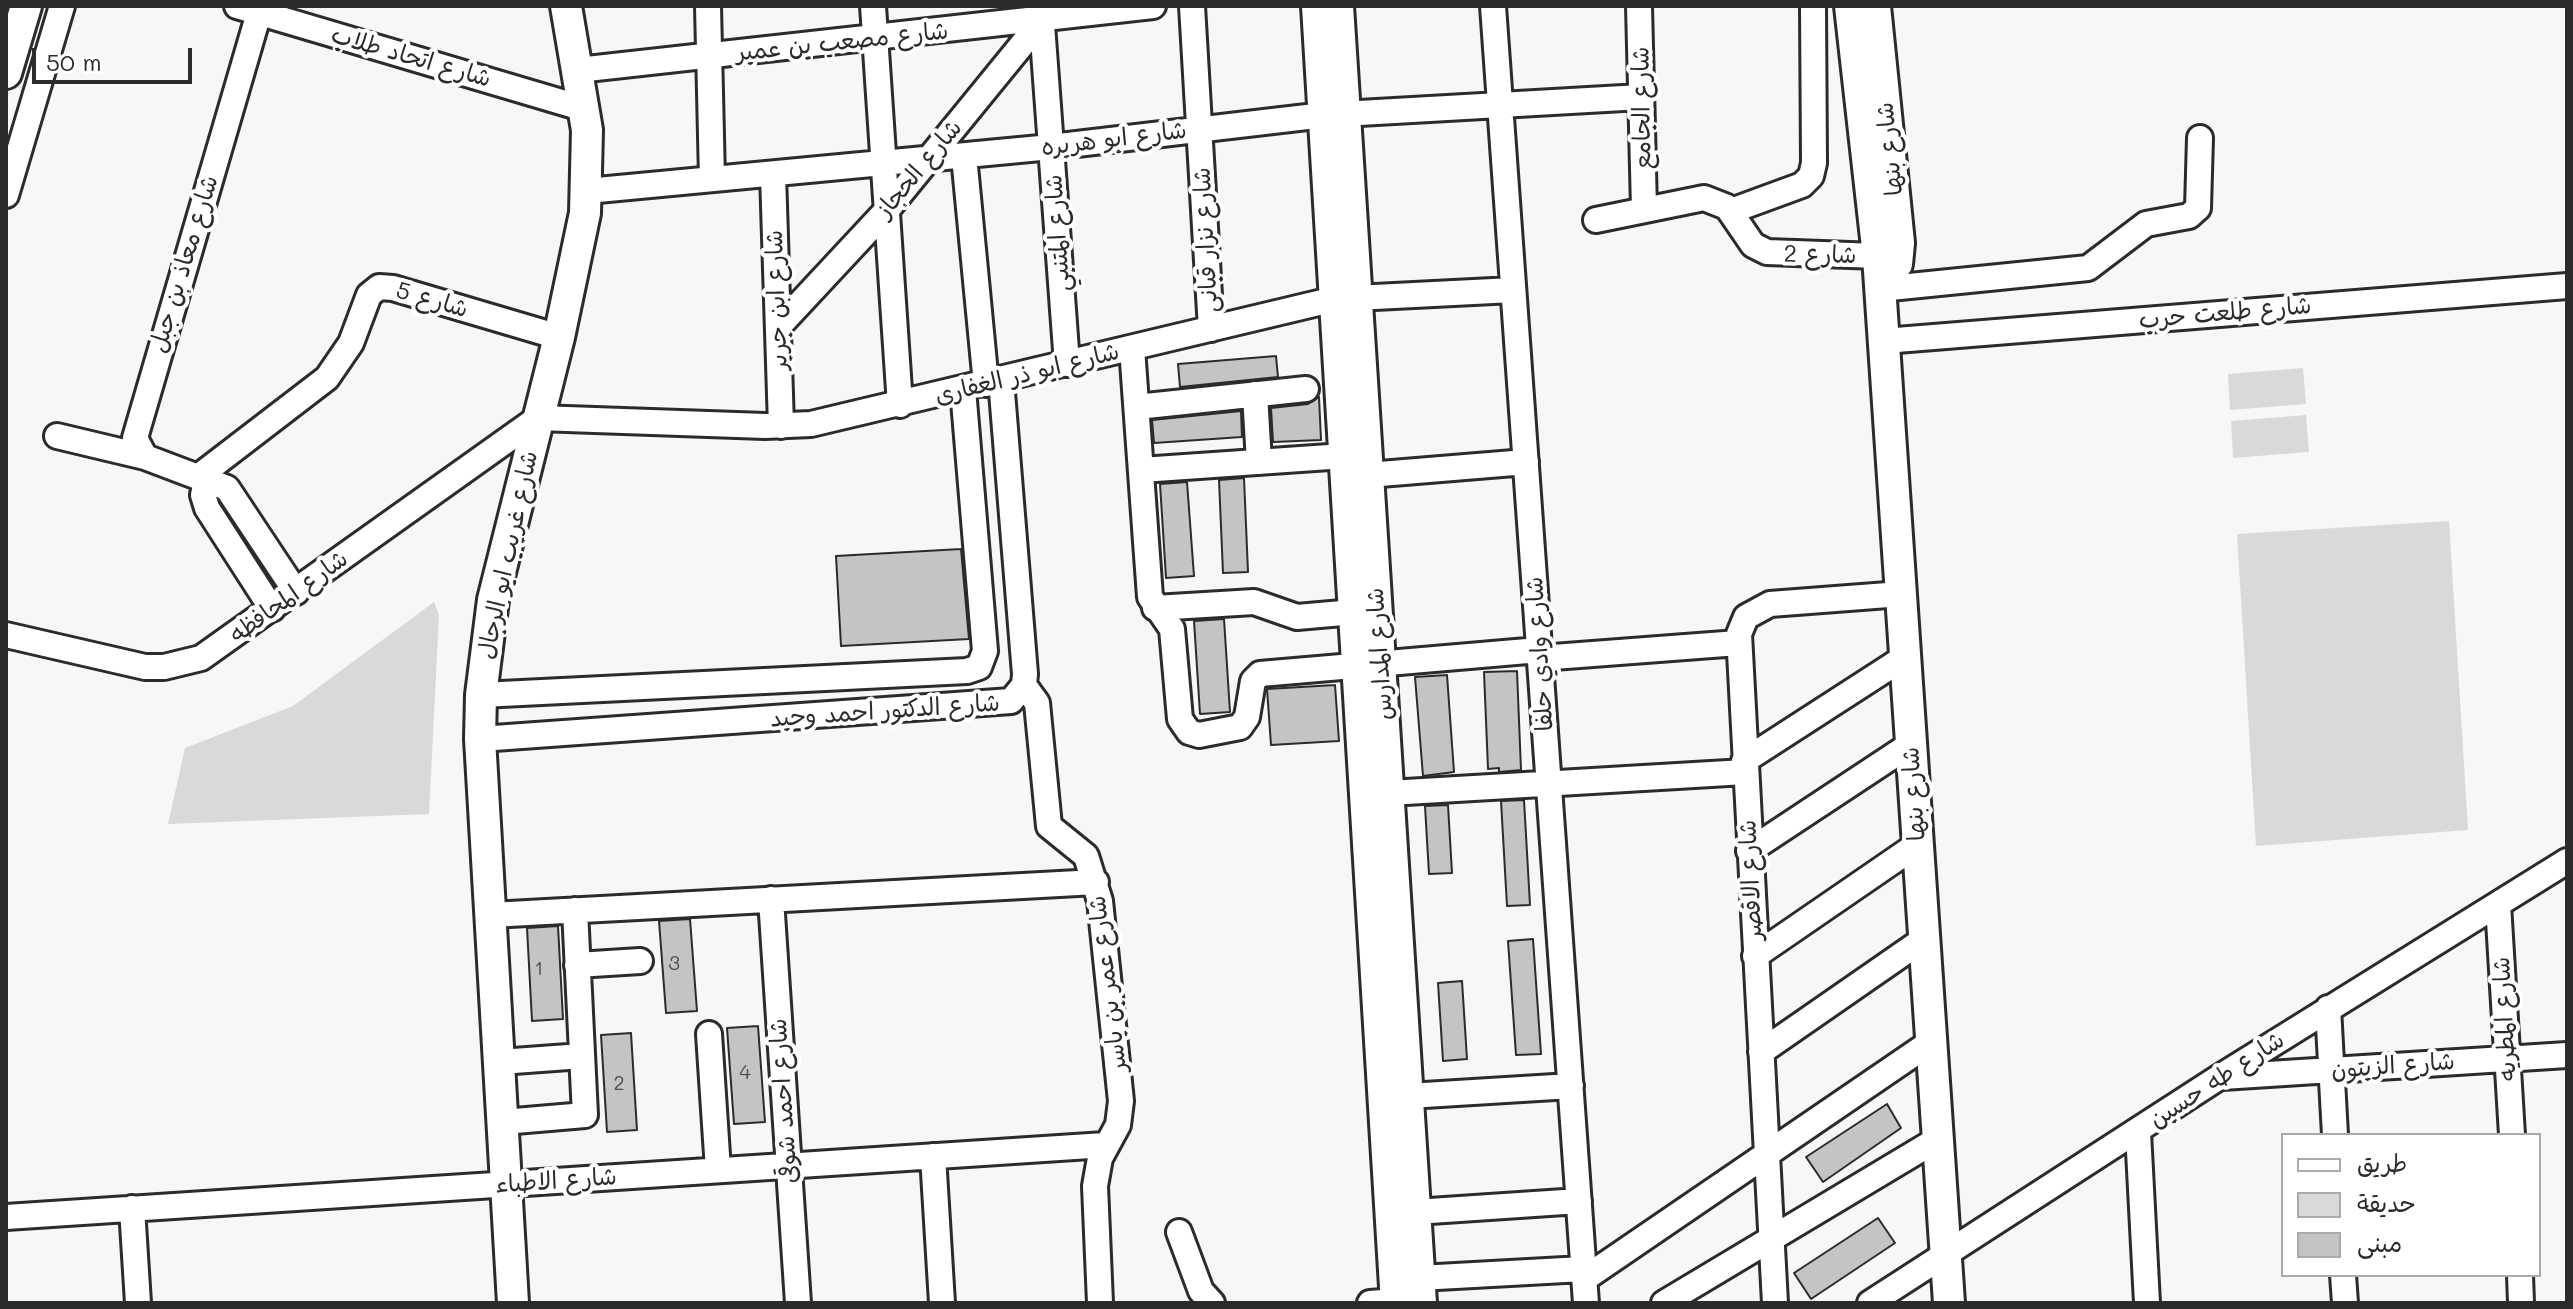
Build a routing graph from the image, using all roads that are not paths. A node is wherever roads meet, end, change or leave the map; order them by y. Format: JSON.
{"nodes":[{"id":1,"x":26,"y":6,"type":"edge"},
{"id":2,"x":62,"y":6,"type":"edge"},
{"id":3,"x":566,"y":6,"type":"edge"},
{"id":4,"x":708,"y":6,"type":"edge"},
{"id":5,"x":873,"y":6,"type":"edge"},
{"id":6,"x":1153,"y":6,"type":"edge"},
{"id":7,"x":1192,"y":6,"type":"edge"},
{"id":8,"x":1317,"y":6,"type":"edge"},
{"id":9,"x":1338,"y":6,"type":"edge"},
{"id":10,"x":1493,"y":6,"type":"edge"},
{"id":11,"x":1639,"y":6,"type":"edge"},
{"id":12,"x":1813,"y":6,"type":"edge"},
{"id":13,"x":1850,"y":6,"type":"edge"},
{"id":14,"x":1875,"y":6,"type":"edge"},
{"id":15,"x":252,"y":8,"type":"edge"},
{"id":16,"x":1046,"y":11,"type":"edge"},
{"id":17,"x":875,"y":38,"type":"junction"},
{"id":18,"x":709,"y":56,"type":"junction"},
{"id":19,"x":578,"y":70,"type":"junction"},
{"id":20,"x":6,"y":73,"type":"edge"},
{"id":21,"x":1641,"y":97,"type":"junction"},
{"id":22,"x":1500,"y":105,"type":"junction"},
{"id":23,"x":585,"y":109,"type":"junction"},
{"id":24,"x":1334,"y":114,"type":"junction"},
{"id":25,"x":1199,"y":129,"type":"junction"},
{"id":26,"x":2200,"y":138,"type":"dead end"},
{"id":27,"x":1051,"y":147,"type":"junction"},
{"id":28,"x":964,"y":156,"type":"junction"},
{"id":29,"x":927,"y":159,"type":"junction"},
{"id":30,"x":883,"y":163,"type":"junction"},
{"id":31,"x":773,"y":174,"type":"junction"},
{"id":32,"x":712,"y":179,"type":"junction"},
{"id":33,"x":587,"y":191,"type":"junction"},
{"id":34,"x":6,"y":195,"type":"edge"},
{"id":35,"x":1644,"y":209,"type":"junction"},
{"id":36,"x":887,"y":210,"type":"junction"},
{"id":37,"x":1731,"y":211,"type":"junction"},
{"id":38,"x":1596,"y":220,"type":"dead end"},
{"id":39,"x":1879,"y":277,"type":"junction"},
{"id":40,"x":2567,"y":286,"type":"edge"},
{"id":41,"x":1513,"y":290,"type":"junction"},
{"id":42,"x":1346,"y":299,"type":"junction"},
{"id":43,"x":778,"y":327,"type":"junction"},
{"id":44,"x":1211,"y":329,"type":"junction"},
{"id":45,"x":559,"y":337,"type":"junction"},
{"id":46,"x":1884,"y":341,"type":"junction"},
{"id":47,"x":1132,"y":348,"type":"junction"},
{"id":48,"x":1067,"y":364,"type":"junction"},
{"id":49,"x":983,"y":384,"type":"junction"},
{"id":50,"x":1306,"y":389,"type":"dead end"},
{"id":51,"x":1255,"y":394,"type":"junction"},
{"id":52,"x":900,"y":405,"type":"junction"},
{"id":53,"x":1137,"y":407,"type":"junction"},
{"id":54,"x":538,"y":418,"type":"junction"},
{"id":55,"x":781,"y":426,"type":"junction"},
{"id":56,"x":57,"y":436,"type":"dead end"},
{"id":57,"x":1344,"y":456,"type":"junction"},
{"id":58,"x":145,"y":457,"type":"junction"},
{"id":59,"x":1259,"y":462,"type":"junction"},
{"id":60,"x":1526,"y":462,"type":"junction"},
{"id":61,"x":1141,"y":470,"type":"junction"},
{"id":62,"x":1368,"y":475,"type":"junction"},
{"id":63,"x":202,"y":479,"type":"junction"},
{"id":64,"x":296,"y":592,"type":"junction"},
{"id":65,"x":1901,"y":594,"type":"junction"},
{"id":66,"x":1155,"y":608,"type":"junction"},
{"id":67,"x":272,"y":609,"type":"junction"},
{"id":68,"x":1354,"y":612,"type":"junction"},
{"id":69,"x":6,"y":635,"type":"edge"},
{"id":70,"x":1738,"y":643,"type":"junction"},
{"id":71,"x":1540,"y":654,"type":"junction"},
{"id":72,"x":1905,"y":657,"type":"junction"},
{"id":73,"x":1368,"y":662,"type":"junction"},
{"id":74,"x":1024,"y":685,"type":"junction"},
{"id":75,"x":481,"y":695,"type":"junction"},
{"id":76,"x":480,"y":739,"type":"junction"},
{"id":77,"x":1911,"y":744,"type":"junction"},
{"id":78,"x":1744,"y":766,"type":"junction"},
{"id":79,"x":1549,"y":783,"type":"junction"},
{"id":80,"x":1389,"y":793,"type":"junction"},
{"id":81,"x":1918,"y":844,"type":"junction"},
{"id":82,"x":1749,"y":851,"type":"junction"},
{"id":83,"x":2567,"y":861,"type":"edge"},
{"id":84,"x":1096,"y":882,"type":"junction"},
{"id":85,"x":771,"y":899,"type":"junction"},
{"id":86,"x":2498,"y":904,"type":"junction"},
{"id":87,"x":575,"y":910,"type":"junction"},
{"id":88,"x":491,"y":915,"type":"junction"},
{"id":89,"x":1924,"y":939,"type":"junction"},
{"id":90,"x":1755,"y":956,"type":"junction"},
{"id":91,"x":640,"y":961,"type":"dead end"},
{"id":92,"x":577,"y":965,"type":"junction"},
{"id":93,"x":2328,"y":1008,"type":"junction"},
{"id":94,"x":709,"y":1034,"type":"dead end"},
{"id":95,"x":1931,"y":1042,"type":"junction"},
{"id":96,"x":1761,"y":1052,"type":"junction"},
{"id":97,"x":2567,"y":1055,"type":"edge"},
{"id":98,"x":582,"y":1056,"type":"junction"},
{"id":99,"x":2507,"y":1059,"type":"junction"},
{"id":100,"x":500,"y":1062,"type":"junction"},
{"id":101,"x":2331,"y":1070,"type":"junction"},
{"id":102,"x":2218,"y":1078,"type":"junction"},
{"id":103,"x":1571,"y":1086,"type":"junction"},
{"id":104,"x":1408,"y":1096,"type":"junction"},
{"id":105,"x":503,"y":1122,"type":"junction"},
{"id":106,"x":2138,"y":1132,"type":"junction"},
{"id":107,"x":2335,"y":1133,"type":"edge"},
{"id":108,"x":2512,"y":1133,"type":"edge"},
{"id":109,"x":1938,"y":1139,"type":"junction"},
{"id":110,"x":1105,"y":1145,"type":"junction"},
{"id":111,"x":933,"y":1156,"type":"junction"},
{"id":112,"x":1767,"y":1156,"type":"junction"},
{"id":113,"x":789,"y":1165,"type":"junction"},
{"id":114,"x":718,"y":1170,"type":"junction"},
{"id":115,"x":507,"y":1184,"type":"junction"},
{"id":116,"x":1579,"y":1201,"type":"junction"},
{"id":117,"x":132,"y":1208,"type":"junction"},
{"id":118,"x":1415,"y":1212,"type":"junction"},
{"id":119,"x":6,"y":1217,"type":"edge"},
{"id":120,"x":1179,"y":1232,"type":"dead end"},
{"id":121,"x":1772,"y":1239,"type":"junction"},
{"id":122,"x":1945,"y":1255,"type":"junction"},
{"id":123,"x":2343,"y":1277,"type":"edge"},
{"id":124,"x":2520,"y":1277,"type":"edge"},
{"id":125,"x":1585,"y":1284,"type":"edge"},
{"id":126,"x":1400,"y":1298,"type":"edge"},
{"id":127,"x":138,"y":1303,"type":"edge"},
{"id":128,"x":513,"y":1303,"type":"edge"},
{"id":129,"x":798,"y":1303,"type":"edge"},
{"id":130,"x":942,"y":1303,"type":"edge"},
{"id":131,"x":1100,"y":1303,"type":"edge"},
{"id":132,"x":1212,"y":1303,"type":"edge"},
{"id":133,"x":1664,"y":1303,"type":"edge"},
{"id":134,"x":1775,"y":1303,"type":"edge"},
{"id":135,"x":1870,"y":1303,"type":"edge"},
{"id":136,"x":1949,"y":1303,"type":"edge"},
{"id":137,"x":2147,"y":1303,"type":"edge"},
{"id":138,"x":2345,"y":1303,"type":"edge"},
{"id":139,"x":2521,"y":1303,"type":"edge"}],
"edges":[{"from":1,"to":20,"type":"main road"},
{"from":2,"to":34,"type":"street"},
{"from":3,"to":19,"type":"main road","name":"شارع غريب ابو الرجال"},
{"from":4,"to":18,"type":"street"},
{"from":5,"to":17,"type":"street"},
{"from":6,"to":16,"type":"street","name":"شارع مصعب بن عمير"},
{"from":7,"to":25,"type":"street","name":"شارع نزار قبانى"},
{"from":8,"to":24,"type":"main road","name":"شارع المدارس"},
{"from":9,"to":24,"type":"main road","name":"شارع المدارس"},
{"from":10,"to":22,"type":"street","name":"شارع وادي حلفا"},
{"from":11,"to":21,"type":"street","name":"شارع الجامع"},
{"from":12,"to":37,"type":"street"},
{"from":13,"to":39,"type":"main road","name":"شارع بنها"},
{"from":14,"to":39,"type":"main road","name":"شارع بنها"},
{"from":15,"to":23,"type":"street","name":"شارع اتحاد طلاب"},
{"from":15,"to":58,"type":"street","name":"شارع معاذ بن جبل"},
{"from":16,"to":17,"type":"street","name":"شارع مصعب بن عمير"},
{"from":16,"to":27,"type":"street","name":"شارع المتنبي"},
{"from":16,"to":29,"type":"street","name":"شارع الحجاز"},
{"from":17,"to":18,"type":"street","name":"شارع مصعب بن عمير"},
{"from":17,"to":30,"type":"street"},
{"from":18,"to":19,"type":"street","name":"شارع مصعب بن عمير"},
{"from":18,"to":32,"type":"street"},
{"from":19,"to":23,"type":"main road","name":"شارع غريب ابو الرجال"},
{"from":21,"to":22,"type":"street","name":"شارع ابو هريره"},
{"from":21,"to":35,"type":"street","name":"شارع الجامع"},
{"from":22,"to":24,"type":"street","name":"شارع ابو هريره"},
{"from":22,"to":41,"type":"street","name":"شارع وادي حلفا"},
{"from":23,"to":33,"type":"main road","name":"شارع غريب ابو الرجال"},
{"from":24,"to":25,"type":"street","name":"شارع ابو هريره"},
{"from":24,"to":42,"type":"main road","name":"شارع المدارس"},
{"from":25,"to":27,"type":"street","name":"شارع ابو هريره"},
{"from":25,"to":44,"type":"street","name":"شارع نزار قبانى"},
{"from":26,"to":39,"type":"street","name":"شارع 2"},
{"from":27,"to":28,"type":"street","name":"شارع ابو هريره"},
{"from":27,"to":48,"type":"street","name":"شارع المتنبي"},
{"from":28,"to":29,"type":"street","name":"شارع ابو هريره"},
{"from":28,"to":49,"type":"street"},
{"from":29,"to":30,"type":"street","name":"شارع ابو هريره"},
{"from":29,"to":36,"type":"street","name":"شارع الحجاز"},
{"from":30,"to":31,"type":"street","name":"شارع ابو هريره"},
{"from":30,"to":36,"type":"street"},
{"from":31,"to":32,"type":"street","name":"شارع ابو هريره"},
{"from":31,"to":43,"type":"street","name":"شارع ابن جرير"},
{"from":32,"to":33,"type":"street","name":"شارع ابو هريره"},
{"from":33,"to":45,"type":"main road","name":"شارع غريب ابو الرجال"},
{"from":35,"to":37,"type":"street"},
{"from":35,"to":38,"type":"street"},
{"from":36,"to":43,"type":"street","name":"شارع الحجاز"},
{"from":36,"to":52,"type":"street"},
{"from":37,"to":39,"type":"street","name":"شارع 2"},
{"from":39,"to":46,"type":"main road","name":"شارع بنها"},
{"from":40,"to":46,"type":"street","name":"شارع طلعت حرب"},
{"from":41,"to":42,"type":"street","name":"شارع ابو ذر الغفارى"},
{"from":41,"to":60,"type":"street","name":"شارع وادي حلفا"},
{"from":42,"to":44,"type":"street","name":"شارع ابو ذر الغفارى"},
{"from":42,"to":57,"type":"main road","name":"شارع المدارس"},
{"from":42,"to":62,"type":"main road","name":"شارع المدارس"},
{"from":43,"to":55,"type":"street","name":"شارع ابن جرير"},
{"from":44,"to":47,"type":"street","name":"شارع ابو ذر الغفارى"},
{"from":45,"to":54,"type":"main road","name":"شارع غريب ابو الرجال"},
{"from":45,"to":63,"type":"street","name":"شارع 5"},
{"from":46,"to":65,"type":"main road","name":"شارع بنها"},
{"from":47,"to":48,"type":"street","name":"شارع ابو ذر الغفارى"},
{"from":47,"to":53,"type":"street"},
{"from":48,"to":49,"type":"street","name":"شارع ابو ذر الغفارى"},
{"from":49,"to":52,"type":"street","name":"شارع ابو ذر الغفارى"},
{"from":49,"to":74,"type":"street","name":"شارع الدكتور احمد وحيد"},
{"from":49,"to":75,"type":"street","name":"شارع الدكتور احمد وحيد"},
{"from":50,"to":51,"type":"street"},
{"from":51,"to":53,"type":"street"},
{"from":51,"to":59,"type":"street"},
{"from":52,"to":55,"type":"street","name":"شارع ابو ذر الغفارى"},
{"from":53,"to":61,"type":"street"},
{"from":54,"to":55,"type":"street","name":"شارع ابو ذر الغفارى"},
{"from":54,"to":64,"type":"street","name":"شارع المحافظه"},
{"from":54,"to":75,"type":"main road","name":"شارع غريب ابو الرجال"},
{"from":56,"to":58,"type":"street"},
{"from":57,"to":59,"type":"street"},
{"from":57,"to":68,"type":"main road","name":"شارع المدارس"},
{"from":58,"to":63,"type":"street"},
{"from":59,"to":61,"type":"street"},
{"from":60,"to":62,"type":"street"},
{"from":60,"to":71,"type":"street","name":"شارع وادي حلفا"},
{"from":61,"to":66,"type":"street"},
{"from":62,"to":73,"type":"main road","name":"شارع المدارس"},
{"from":63,"to":64,"type":"street"},
{"from":63,"to":67,"type":"street"},
{"from":64,"to":67,"type":"street","name":"شارع المحافظه"},
{"from":65,"to":70,"type":"street"},
{"from":65,"to":72,"type":"main road","name":"شارع بنها"},
{"from":66,"to":68,"type":"street"},
{"from":66,"to":73,"type":"street"},
{"from":67,"to":69,"type":"street","name":"شارع المحافظه"},
{"from":68,"to":73,"type":"main road","name":"شارع المدارس"},
{"from":70,"to":71,"type":"street"},
{"from":70,"to":78,"type":"street","name":"شارع الاقصر"},
{"from":71,"to":73,"type":"street"},
{"from":71,"to":79,"type":"street","name":"شارع وادي حلفا"},
{"from":72,"to":77,"type":"main road","name":"شارع بنها"},
{"from":72,"to":78,"type":"street"},
{"from":73,"to":80,"type":"main road","name":"شارع المدارس"},
{"from":73,"to":126,"type":"main road","name":"شارع المدارس"},
{"from":74,"to":76,"type":"street","name":"شارع الدكتور احمد وحيد"},
{"from":74,"to":84,"type":"street","name":"شارع عمر بن ياسر"},
{"from":75,"to":76,"type":"main road","name":"شارع غريب ابو الرجال"},
{"from":76,"to":88,"type":"main road","name":"شارع غريب ابو الرجال"},
{"from":77,"to":81,"type":"main road","name":"شارع بنها"},
{"from":77,"to":82,"type":"street"},
{"from":78,"to":79,"type":"street"},
{"from":78,"to":82,"type":"street","name":"شارع الاقصر"},
{"from":79,"to":80,"type":"street"},
{"from":79,"to":103,"type":"street","name":"شارع وادي حلفا"},
{"from":80,"to":104,"type":"main road","name":"شارع المدارس"},
{"from":81,"to":89,"type":"main road","name":"شارع بنها"},
{"from":81,"to":90,"type":"street"},
{"from":82,"to":90,"type":"street","name":"شارع الاقصر"},
{"from":83,"to":86,"type":"street","name":"شارع طه حسين"},
{"from":84,"to":85,"type":"street"},
{"from":84,"to":110,"type":"street","name":"شارع عمر بن ياسر"},
{"from":85,"to":87,"type":"street"},
{"from":85,"to":113,"type":"street","name":"شارع احمد شوقى"},
{"from":86,"to":93,"type":"street","name":"شارع طه حسين"},
{"from":86,"to":99,"type":"street","name":"شارع المطريه"},
{"from":87,"to":88,"type":"street"},
{"from":87,"to":92,"type":"street"},
{"from":88,"to":100,"type":"main road","name":"شارع غريب ابو الرجال"},
{"from":89,"to":95,"type":"main road","name":"شارع بنها"},
{"from":89,"to":96,"type":"street"},
{"from":90,"to":96,"type":"street","name":"شارع الاقصر"},
{"from":91,"to":92,"type":"street"},
{"from":92,"to":98,"type":"street"},
{"from":93,"to":101,"type":"street"},
{"from":93,"to":102,"type":"street","name":"شارع طه حسين"},
{"from":94,"to":114,"type":"street"},
{"from":95,"to":109,"type":"main road","name":"شارع بنها"},
{"from":95,"to":112,"type":"street"},
{"from":96,"to":112,"type":"street","name":"شارع الاقصر"},
{"from":97,"to":99,"type":"street","name":"شارع الزيتون"},
{"from":98,"to":100,"type":"street"},
{"from":98,"to":105,"type":"street"},
{"from":99,"to":101,"type":"street","name":"شارع الزيتون"},
{"from":99,"to":108,"type":"street","name":"شارع المطريه"},
{"from":100,"to":105,"type":"main road","name":"شارع غريب ابو الرجال"},
{"from":101,"to":102,"type":"street","name":"شارع الزيتون"},
{"from":101,"to":107,"type":"street"},
{"from":102,"to":106,"type":"street","name":"شارع طه حسين"},
{"from":103,"to":104,"type":"street"},
{"from":103,"to":116,"type":"street","name":"شارع وادي حلفا"},
{"from":104,"to":118,"type":"main road","name":"شارع المدارس"},
{"from":105,"to":115,"type":"main road","name":"شارع غريب ابو الرجال"},
{"from":106,"to":122,"type":"street","name":"شارع طه حسين"},
{"from":106,"to":137,"type":"street"},
{"from":109,"to":121,"type":"street"},
{"from":109,"to":122,"type":"main road","name":"شارع بنها"},
{"from":110,"to":111,"type":"street","name":"شارع الاطباء"},
{"from":110,"to":131,"type":"street","name":"شارع عمر بن ياسر"},
{"from":111,"to":113,"type":"street","name":"شارع الاطباء"},
{"from":111,"to":130,"type":"street"},
{"from":112,"to":121,"type":"street","name":"شارع الاقصر"},
{"from":112,"to":125,"type":"street"},
{"from":113,"to":114,"type":"street","name":"شارع الاطباء"},
{"from":113,"to":129,"type":"street","name":"شارع احمد شوقى"},
{"from":114,"to":115,"type":"street","name":"شارع الاطباء"},
{"from":115,"to":117,"type":"street","name":"شارع الاطباء"},
{"from":115,"to":128,"type":"main road","name":"شارع غريب ابو الرجال"},
{"from":116,"to":118,"type":"street"},
{"from":116,"to":125,"type":"street","name":"شارع وادي حلفا"},
{"from":117,"to":119,"type":"street","name":"شارع الاطباء"},
{"from":117,"to":127,"type":"street"},
{"from":118,"to":126,"type":"main road","name":"شارع المدارس"},
{"from":120,"to":132,"type":"street"},
{"from":121,"to":133,"type":"street"},
{"from":121,"to":134,"type":"street","name":"شارع الاقصر"},
{"from":122,"to":135,"type":"street","name":"شارع طه حسين"},
{"from":122,"to":136,"type":"main road","name":"شارع بنها"},
{"from":123,"to":138,"type":"street"},
{"from":124,"to":139,"type":"street"},
{"from":125,"to":126,"type":"street"}]}
